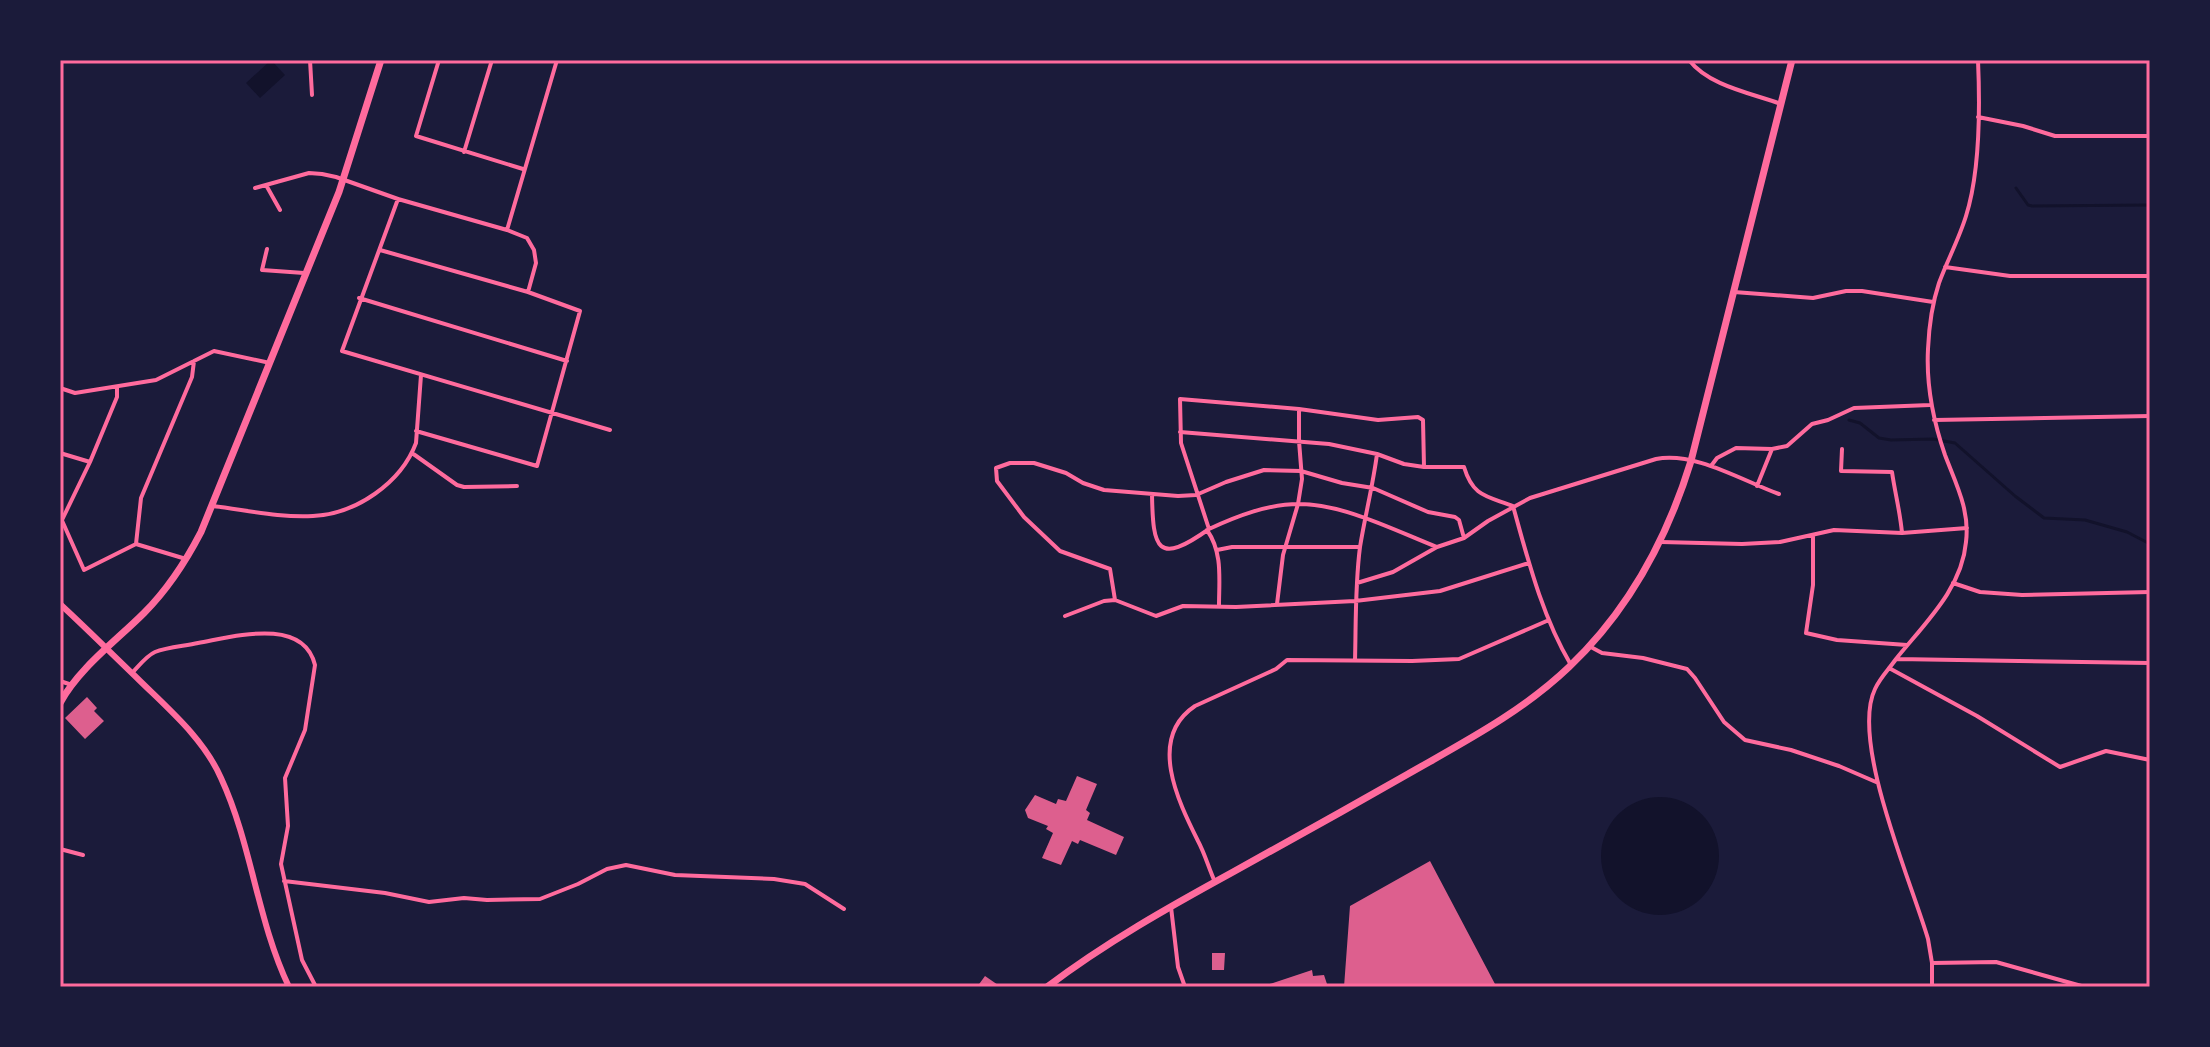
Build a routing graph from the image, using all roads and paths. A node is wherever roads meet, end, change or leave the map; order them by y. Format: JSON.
{"nodes":[{"id":1,"x":310,"y":60,"type":"edge"},
{"id":2,"x":381,"y":60,"type":"edge"},
{"id":3,"x":439,"y":60,"type":"edge"},
{"id":4,"x":492,"y":60,"type":"edge"},
{"id":5,"x":557,"y":60,"type":"edge"},
{"id":6,"x":1689,"y":60,"type":"edge"},
{"id":7,"x":1792,"y":60,"type":"edge"},
{"id":8,"x":1978,"y":60,"type":"edge"},
{"id":9,"x":312,"y":95,"type":"dead end"},
{"id":10,"x":1781,"y":104,"type":"junction"},
{"id":11,"x":1978,"y":117,"type":"junction"},
{"id":12,"x":2150,"y":136,"type":"edge"},
{"id":13,"x":464,"y":152,"type":"junction"},
{"id":14,"x":523,"y":169,"type":"junction"},
{"id":15,"x":343,"y":180,"type":"junction"},
{"id":16,"x":266,"y":185,"type":"junction"},
{"id":17,"x":255,"y":188,"type":"dead end"},
{"id":18,"x":398,"y":199,"type":"junction"},
{"id":19,"x":280,"y":210,"type":"dead end"},
{"id":20,"x":507,"y":230,"type":"junction"},
{"id":21,"x":267,"y":249,"type":"dead end"},
{"id":22,"x":380,"y":250,"type":"junction"},
{"id":23,"x":1945,"y":267,"type":"junction"},
{"id":24,"x":307,"y":273,"type":"junction"},
{"id":25,"x":2150,"y":276,"type":"edge"},
{"id":26,"x":528,"y":292,"type":"junction"},
{"id":27,"x":1734,"y":292,"type":"junction"},
{"id":28,"x":359,"y":298,"type":"junction"},
{"id":29,"x":1933,"y":302,"type":"junction"},
{"id":30,"x":194,"y":361,"type":"junction"},
{"id":31,"x":567,"y":361,"type":"junction"},
{"id":32,"x":270,"y":363,"type":"junction"},
{"id":33,"x":421,"y":375,"type":"junction"},
{"id":34,"x":60,"y":388,"type":"edge"},
{"id":35,"x":117,"y":388,"type":"junction"},
{"id":36,"x":1930,"y":405,"type":"junction"},
{"id":37,"x":1299,"y":409,"type":"junction"},
{"id":38,"x":553,"y":413,"type":"junction"},
{"id":39,"x":2150,"y":416,"type":"edge"},
{"id":40,"x":1934,"y":420,"type":"junction"},
{"id":41,"x":610,"y":430,"type":"dead end"},
{"id":42,"x":416,"y":431,"type":"junction"},
{"id":43,"x":1180,"y":432,"type":"junction"},
{"id":44,"x":1299,"y":441,"type":"junction"},
{"id":45,"x":1772,"y":449,"type":"junction"},
{"id":46,"x":1842,"y":449,"type":"dead end"},
{"id":47,"x":60,"y":453,"type":"edge"},
{"id":48,"x":412,"y":453,"type":"junction"},
{"id":49,"x":1377,"y":454,"type":"junction"},
{"id":50,"x":1691,"y":461,"type":"junction"},
{"id":51,"x":90,"y":462,"type":"junction"},
{"id":52,"x":1711,"y":466,"type":"junction"},
{"id":53,"x":1424,"y":467,"type":"junction"},
{"id":54,"x":1301,"y":471,"type":"junction"},
{"id":55,"x":517,"y":486,"type":"dead end"},
{"id":56,"x":1757,"y":486,"type":"junction"},
{"id":57,"x":1373,"y":488,"type":"junction"},
{"id":58,"x":1779,"y":494,"type":"dead end"},
{"id":59,"x":1152,"y":495,"type":"junction"},
{"id":60,"x":1196,"y":495,"type":"junction"},
{"id":61,"x":1298,"y":504,"type":"junction"},
{"id":62,"x":212,"y":505,"type":"junction"},
{"id":63,"x":1513,"y":506,"type":"junction"},
{"id":64,"x":61,"y":518,"type":"edge"},
{"id":65,"x":1366,"y":519,"type":"junction"},
{"id":66,"x":1967,"y":528,"type":"junction"},
{"id":67,"x":1208,"y":529,"type":"junction"},
{"id":68,"x":1902,"y":533,"type":"junction"},
{"id":69,"x":1813,"y":536,"type":"junction"},
{"id":70,"x":1464,"y":538,"type":"junction"},
{"id":71,"x":1661,"y":542,"type":"junction"},
{"id":72,"x":136,"y":544,"type":"junction"},
{"id":73,"x":1360,"y":547,"type":"junction"},
{"id":74,"x":1437,"y":547,"type":"junction"},
{"id":75,"x":1285,"y":548,"type":"junction"},
{"id":76,"x":1217,"y":550,"type":"junction"},
{"id":77,"x":186,"y":559,"type":"junction"},
{"id":78,"x":1529,"y":563,"type":"junction"},
{"id":79,"x":1357,"y":583,"type":"junction"},
{"id":80,"x":1953,"y":583,"type":"junction"},
{"id":81,"x":2150,"y":592,"type":"edge"},
{"id":82,"x":1115,"y":600,"type":"junction"},
{"id":83,"x":1355,"y":601,"type":"junction"},
{"id":84,"x":60,"y":604,"type":"edge"},
{"id":85,"x":1277,"y":604,"type":"junction"},
{"id":86,"x":1219,"y":606,"type":"junction"},
{"id":87,"x":1065,"y":616,"type":"dead end"},
{"id":88,"x":1549,"y":620,"type":"junction"},
{"id":89,"x":1907,"y":645,"type":"junction"},
{"id":90,"x":1589,"y":646,"type":"junction"},
{"id":91,"x":107,"y":648,"type":"junction"},
{"id":92,"x":1897,"y":659,"type":"junction"},
{"id":93,"x":1355,"y":661,"type":"junction"},
{"id":94,"x":2150,"y":663,"type":"edge"},
{"id":95,"x":1571,"y":665,"type":"junction"},
{"id":96,"x":1889,"y":668,"type":"junction"},
{"id":97,"x":132,"y":673,"type":"junction"},
{"id":98,"x":60,"y":681,"type":"edge"},
{"id":99,"x":72,"y":685,"type":"junction"},
{"id":100,"x":60,"y":703,"type":"edge"},
{"id":101,"x":2150,"y":760,"type":"edge"},
{"id":102,"x":1876,"y":782,"type":"junction"},
{"id":103,"x":60,"y":849,"type":"edge"},
{"id":104,"x":83,"y":855,"type":"dead end"},
{"id":105,"x":284,"y":881,"type":"junction"},
{"id":106,"x":1215,"y":882,"type":"junction"},
{"id":107,"x":1171,"y":907,"type":"junction"},
{"id":108,"x":844,"y":909,"type":"dead end"},
{"id":109,"x":1932,"y":963,"type":"junction"},
{"id":110,"x":289,"y":987,"type":"edge"},
{"id":111,"x":316,"y":987,"type":"edge"},
{"id":112,"x":1047,"y":987,"type":"edge"},
{"id":113,"x":1185,"y":987,"type":"edge"},
{"id":114,"x":1932,"y":987,"type":"edge"},
{"id":115,"x":2085,"y":987,"type":"edge"}],
"edges":[{"from":1,"to":9,"type":"street"},
{"from":2,"to":15,"type":"main road"},
{"from":3,"to":13,"type":"street"},
{"from":4,"to":13,"type":"street"},
{"from":5,"to":14,"type":"street"},
{"from":6,"to":10,"type":"street"},
{"from":7,"to":10,"type":"main road"},
{"from":8,"to":11,"type":"street"},
{"from":10,"to":27,"type":"main road"},
{"from":11,"to":12,"type":"street"},
{"from":11,"to":23,"type":"street"},
{"from":13,"to":14,"type":"street"},
{"from":14,"to":20,"type":"street"},
{"from":15,"to":16,"type":"street"},
{"from":15,"to":18,"type":"street"},
{"from":15,"to":24,"type":"main road"},
{"from":16,"to":17,"type":"street"},
{"from":16,"to":19,"type":"street"},
{"from":18,"to":20,"type":"street"},
{"from":18,"to":22,"type":"street"},
{"from":20,"to":26,"type":"street"},
{"from":21,"to":24,"type":"street"},
{"from":22,"to":26,"type":"street"},
{"from":22,"to":28,"type":"street"},
{"from":23,"to":25,"type":"street"},
{"from":23,"to":29,"type":"street"},
{"from":24,"to":32,"type":"main road"},
{"from":26,"to":31,"type":"street"},
{"from":27,"to":29,"type":"street"},
{"from":27,"to":50,"type":"main road"},
{"from":28,"to":31,"type":"street"},
{"from":28,"to":33,"type":"street"},
{"from":29,"to":36,"type":"street"},
{"from":30,"to":32,"type":"street"},
{"from":30,"to":35,"type":"street"},
{"from":30,"to":72,"type":"street"},
{"from":31,"to":38,"type":"street"},
{"from":32,"to":62,"type":"main road"},
{"from":33,"to":38,"type":"street"},
{"from":33,"to":42,"type":"street"},
{"from":34,"to":35,"type":"street"},
{"from":35,"to":51,"type":"street"},
{"from":36,"to":40,"type":"street"},
{"from":36,"to":45,"type":"street"},
{"from":37,"to":43,"type":"street"},
{"from":37,"to":44,"type":"street"},
{"from":37,"to":53,"type":"street"},
{"from":38,"to":41,"type":"street"},
{"from":38,"to":42,"type":"street"},
{"from":39,"to":40,"type":"street"},
{"from":40,"to":66,"type":"street"},
{"from":42,"to":48,"type":"street"},
{"from":43,"to":44,"type":"street"},
{"from":43,"to":60,"type":"street"},
{"from":44,"to":49,"type":"street"},
{"from":44,"to":54,"type":"street"},
{"from":45,"to":52,"type":"street"},
{"from":45,"to":56,"type":"street"},
{"from":46,"to":68,"type":"street"},
{"from":47,"to":51,"type":"street"},
{"from":48,"to":55,"type":"street"},
{"from":48,"to":62,"type":"street"},
{"from":49,"to":53,"type":"street"},
{"from":49,"to":57,"type":"street"},
{"from":50,"to":52,"type":"street"},
{"from":50,"to":63,"type":"street"},
{"from":50,"to":71,"type":"main road"},
{"from":51,"to":64,"type":"street"},
{"from":52,"to":56,"type":"street"},
{"from":53,"to":63,"type":"street"},
{"from":54,"to":57,"type":"street"},
{"from":54,"to":60,"type":"street"},
{"from":54,"to":61,"type":"street"},
{"from":56,"to":58,"type":"street"},
{"from":57,"to":65,"type":"street"},
{"from":57,"to":70,"type":"street"},
{"from":59,"to":60,"type":"street"},
{"from":59,"to":67,"type":"street"},
{"from":59,"to":82,"type":"street"},
{"from":60,"to":67,"type":"street"},
{"from":61,"to":65,"type":"street"},
{"from":61,"to":67,"type":"street"},
{"from":61,"to":75,"type":"street"},
{"from":62,"to":77,"type":"main road"},
{"from":63,"to":70,"type":"street"},
{"from":63,"to":78,"type":"street"},
{"from":64,"to":72,"type":"street"},
{"from":65,"to":73,"type":"street"},
{"from":65,"to":74,"type":"street"},
{"from":66,"to":68,"type":"street"},
{"from":66,"to":80,"type":"street"},
{"from":67,"to":76,"type":"street"},
{"from":68,"to":69,"type":"street"},
{"from":69,"to":71,"type":"street"},
{"from":69,"to":89,"type":"street"},
{"from":70,"to":74,"type":"street"},
{"from":71,"to":90,"type":"main road"},
{"from":72,"to":77,"type":"street"},
{"from":73,"to":75,"type":"street"},
{"from":73,"to":79,"type":"street"},
{"from":74,"to":79,"type":"street"},
{"from":75,"to":76,"type":"street"},
{"from":75,"to":85,"type":"street"},
{"from":76,"to":86,"type":"street"},
{"from":77,"to":91,"type":"main road"},
{"from":78,"to":83,"type":"street"},
{"from":78,"to":88,"type":"street"},
{"from":79,"to":83,"type":"street"},
{"from":80,"to":81,"type":"street"},
{"from":80,"to":89,"type":"street"},
{"from":82,"to":86,"type":"street"},
{"from":82,"to":87,"type":"street"},
{"from":83,"to":85,"type":"street"},
{"from":83,"to":93,"type":"street"},
{"from":84,"to":91,"type":"main road"},
{"from":85,"to":86,"type":"street"},
{"from":88,"to":93,"type":"street"},
{"from":88,"to":95,"type":"street"},
{"from":89,"to":92,"type":"street"},
{"from":90,"to":95,"type":"main road"},
{"from":90,"to":102,"type":"street"},
{"from":91,"to":97,"type":"main road"},
{"from":91,"to":99,"type":"main road"},
{"from":92,"to":94,"type":"street"},
{"from":92,"to":96,"type":"street"},
{"from":93,"to":106,"type":"street"},
{"from":95,"to":106,"type":"main road"},
{"from":96,"to":101,"type":"street"},
{"from":96,"to":102,"type":"street"},
{"from":97,"to":105,"type":"street"},
{"from":97,"to":110,"type":"main road"},
{"from":98,"to":99,"type":"street"},
{"from":99,"to":100,"type":"main road"},
{"from":102,"to":109,"type":"street"},
{"from":103,"to":104,"type":"street"},
{"from":105,"to":108,"type":"street"},
{"from":105,"to":111,"type":"street"},
{"from":106,"to":107,"type":"main road"},
{"from":107,"to":112,"type":"main road"},
{"from":107,"to":113,"type":"street"},
{"from":109,"to":114,"type":"street"},
{"from":109,"to":115,"type":"street"}]}
